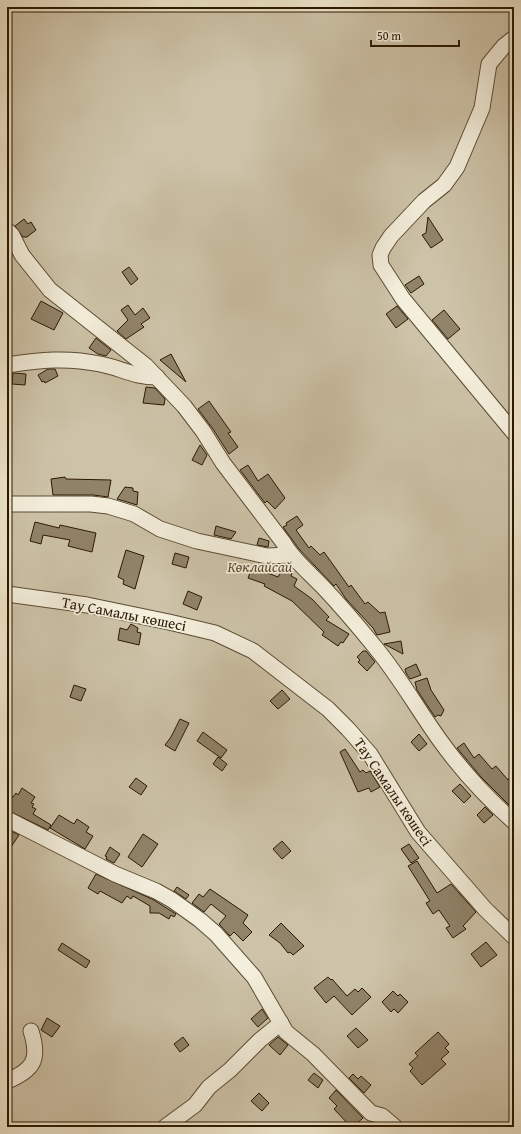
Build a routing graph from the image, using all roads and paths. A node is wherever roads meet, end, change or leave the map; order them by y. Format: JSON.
{"nodes":[{"id":1,"x":514,"y":38,"type":"edge"},
{"id":2,"x":7,"y":230,"type":"edge"},
{"id":3,"x":7,"y":365,"type":"edge"},
{"id":4,"x":157,"y":377,"type":"junction"},
{"id":5,"x":514,"y":433,"type":"edge"},
{"id":6,"x":7,"y":504,"type":"edge"},
{"id":7,"x":290,"y":555,"type":"junction"},
{"id":8,"x":7,"y":594,"type":"edge"},
{"id":9,"x":7,"y":819,"type":"edge"},
{"id":10,"x":514,"y":822,"type":"edge"},
{"id":11,"x":514,"y":937,"type":"edge"},
{"id":12,"x":281,"y":1023,"type":"junction"},
{"id":13,"x":31,"y":1031,"type":"dead end"},
{"id":14,"x":7,"y":1081,"type":"edge"},
{"id":15,"x":165,"y":1127,"type":"edge"},
{"id":16,"x":395,"y":1127,"type":"edge"}],
"edges":[{"from":1,"to":5,"type":"street"},
{"from":2,"to":4,"type":"street"},
{"from":3,"to":4,"type":"street"},
{"from":4,"to":7,"type":"street"},
{"from":6,"to":7,"type":"street"},
{"from":7,"to":10,"type":"street"},
{"from":8,"to":11,"type":"street","name":"Тау Самалы көшесі"},
{"from":9,"to":12,"type":"street"},
{"from":12,"to":15,"type":"street"},
{"from":12,"to":16,"type":"street"},
{"from":13,"to":14,"type":"street"}]}
